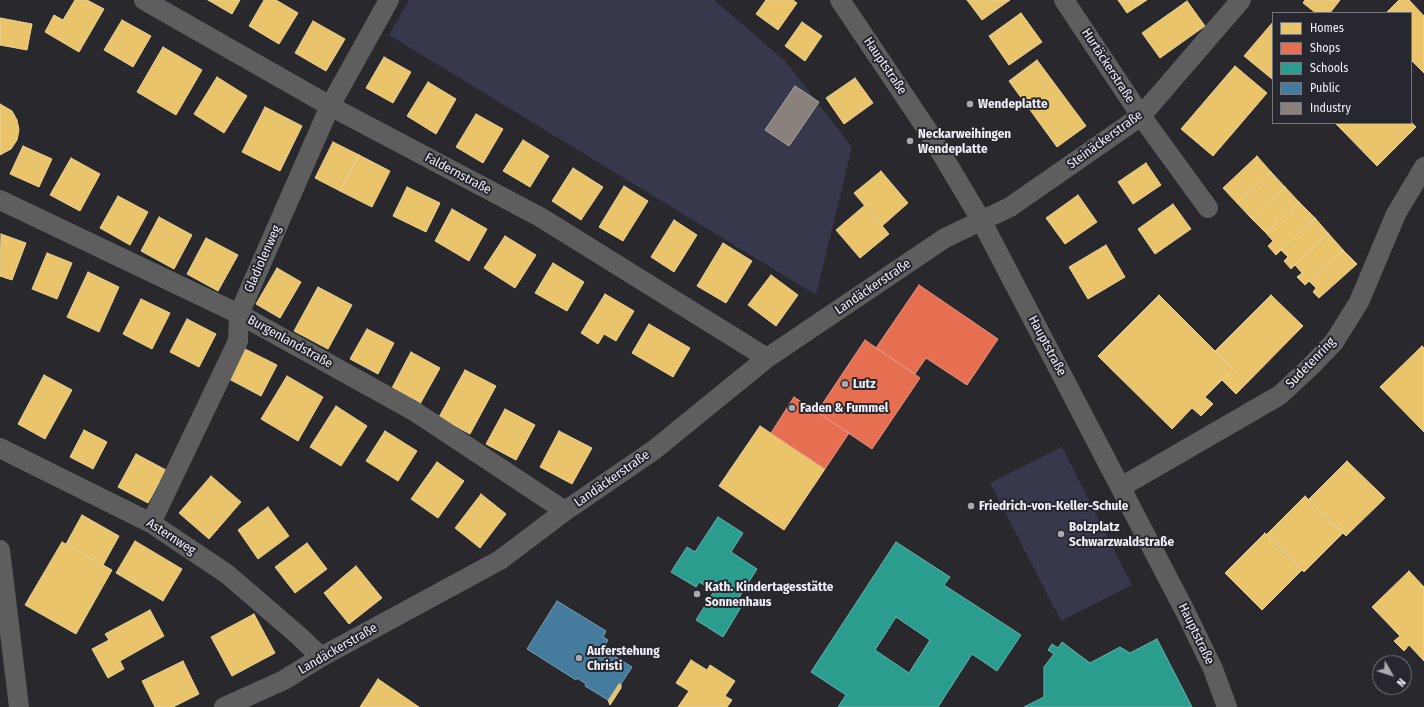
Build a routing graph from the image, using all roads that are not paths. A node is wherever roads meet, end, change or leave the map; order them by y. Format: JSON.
{"nodes":[{"id":1,"x":144,"y":0,"type":"edge"},
{"id":2,"x":389,"y":0,"type":"edge"},
{"id":3,"x":840,"y":0,"type":"edge"},
{"id":4,"x":1064,"y":0,"type":"edge"},
{"id":5,"x":1241,"y":0,"type":"edge"},
{"id":6,"x":330,"y":106,"type":"junction"},
{"id":7,"x":1141,"y":116,"type":"junction"},
{"id":8,"x":1424,"y":167,"type":"edge"},
{"id":9,"x":0,"y":200,"type":"edge"},
{"id":10,"x":1208,"y":208,"type":"dead end"},
{"id":11,"x":982,"y":220,"type":"junction"},
{"id":12,"x":239,"y":314,"type":"junction"},
{"id":13,"x":767,"y":358,"type":"junction"},
{"id":14,"x":0,"y":448,"type":"edge"},
{"id":15,"x":1121,"y":487,"type":"junction"},
{"id":16,"x":565,"y":511,"type":"junction"},
{"id":17,"x":151,"y":523,"type":"junction"},
{"id":18,"x":0,"y":550,"type":"edge"},
{"id":19,"x":321,"y":657,"type":"junction"},
{"id":20,"x":19,"y":707,"type":"edge"},
{"id":21,"x":224,"y":707,"type":"edge"},
{"id":22,"x":1227,"y":707,"type":"edge"}],
"edges":[{"from":1,"to":6,"type":"street","name":"Faldernstraße"},
{"from":2,"to":6,"type":"street","name":"Gladiolenweg"},
{"from":3,"to":11,"type":"street","name":"Hauptstraße"},
{"from":4,"to":7,"type":"street","name":"Hurtäckerstraße"},
{"from":5,"to":7,"type":"street","name":"Steinäckerstraße"},
{"from":6,"to":12,"type":"street","name":"Gladiolenweg"},
{"from":6,"to":13,"type":"street","name":"Faldernstraße"},
{"from":7,"to":10,"type":"street","name":"Hurtäckerstraße"},
{"from":7,"to":11,"type":"street","name":"Steinäckerstraße"},
{"from":8,"to":15,"type":"street","name":"Sudetenring"},
{"from":9,"to":12,"type":"street","name":"Burgenlandstraße"},
{"from":11,"to":13,"type":"street","name":"Landäckerstraße"},
{"from":11,"to":15,"type":"street","name":"Hauptstraße"},
{"from":12,"to":16,"type":"street","name":"Burgenlandstraße"},
{"from":12,"to":17,"type":"street","name":"Gladiolenweg"},
{"from":13,"to":16,"type":"street","name":"Landäckerstraße"},
{"from":14,"to":17,"type":"street","name":"Asternweg"},
{"from":15,"to":22,"type":"street","name":"Hauptstraße"},
{"from":16,"to":19,"type":"street","name":"Landäckerstraße"},
{"from":17,"to":19,"type":"street","name":"Asternweg"},
{"from":18,"to":20,"type":"street"},
{"from":19,"to":21,"type":"street","name":"Landäckerstraße"}]}
